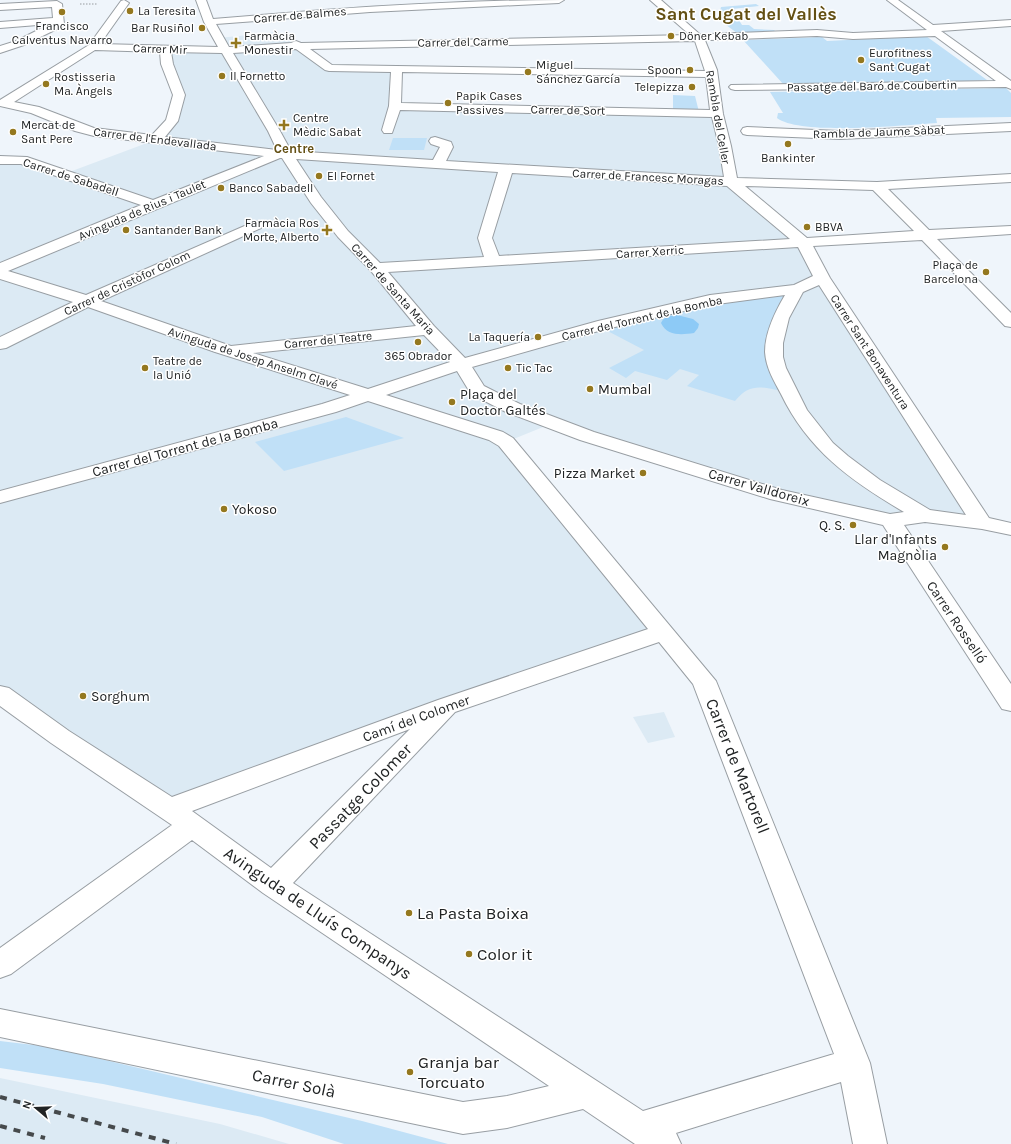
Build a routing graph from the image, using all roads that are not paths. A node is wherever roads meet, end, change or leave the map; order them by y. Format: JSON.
{"nodes":[{"id":1,"x":201,"y":0,"type":"edge"},
{"id":2,"x":343,"y":0,"type":"edge"},
{"id":3,"x":559,"y":0,"type":"edge"},
{"id":4,"x":655,"y":0,"type":"edge"},
{"id":5,"x":892,"y":0,"type":"edge"},
{"id":6,"x":124,"y":3,"type":"road end"},
{"id":7,"x":312,"y":4,"type":"dead end"},
{"id":8,"x":0,"y":7,"type":"edge"},
{"id":9,"x":351,"y":11,"type":"junction"},
{"id":10,"x":318,"y":14,"type":"junction"},
{"id":11,"x":58,"y":20,"type":"junction"},
{"id":12,"x":210,"y":22,"type":"junction"},
{"id":13,"x":1011,"y":23,"type":"edge"},
{"id":14,"x":0,"y":25,"type":"edge"},
{"id":15,"x":858,"y":30,"type":"dead end"},
{"id":16,"x":935,"y":31,"type":"junction"},
{"id":17,"x":817,"y":33,"type":"junction"},
{"id":18,"x":282,"y":35,"type":"dead end"},
{"id":19,"x":233,"y":36,"type":"dead end"},
{"id":20,"x":710,"y":37,"type":"dead end"},
{"id":21,"x":218,"y":38,"type":"junction"},
{"id":22,"x":698,"y":38,"type":"junction"},
{"id":23,"x":299,"y":46,"type":"junction"},
{"id":24,"x":93,"y":47,"type":"junction"},
{"id":25,"x":0,"y":50,"type":"edge"},
{"id":26,"x":165,"y":50,"type":"junction"},
{"id":27,"x":227,"y":50,"type":"junction"},
{"id":28,"x":397,"y":69,"type":"junction"},
{"id":29,"x":712,"y":74,"type":"junction"},
{"id":30,"x":1010,"y":85,"type":"edge"},
{"id":31,"x":735,"y":87,"type":"dead end"},
{"id":32,"x":395,"y":106,"type":"junction"},
{"id":33,"x":717,"y":114,"type":"junction"},
{"id":34,"x":1011,"y":127,"type":"edge"},
{"id":35,"x":388,"y":130,"type":"dead end"},
{"id":36,"x":747,"y":131,"type":"dead end"},
{"id":37,"x":156,"y":140,"type":"junction"},
{"id":38,"x":435,"y":141,"type":"dead end"},
{"id":39,"x":0,"y":147,"type":"edge"},
{"id":40,"x":286,"y":155,"type":"junction"},
{"id":41,"x":4,"y":160,"type":"edge"},
{"id":42,"x":437,"y":165,"type":"junction"},
{"id":43,"x":506,"y":169,"type":"junction"},
{"id":44,"x":1011,"y":178,"type":"edge"},
{"id":45,"x":731,"y":182,"type":"junction"},
{"id":46,"x":877,"y":186,"type":"junction"},
{"id":47,"x":746,"y":188,"type":"junction"},
{"id":48,"x":154,"y":205,"type":"junction"},
{"id":49,"x":256,"y":225,"type":"dead end"},
{"id":50,"x":1011,"y":230,"type":"edge"},
{"id":51,"x":924,"y":236,"type":"junction"},
{"id":52,"x":803,"y":242,"type":"junction"},
{"id":53,"x":493,"y":262,"type":"junction"},
{"id":54,"x":376,"y":268,"type":"junction"},
{"id":55,"x":0,"y":269,"type":"edge"},
{"id":56,"x":0,"y":274,"type":"edge"},
{"id":57,"x":822,"y":278,"type":"junction"},
{"id":58,"x":796,"y":289,"type":"junction"},
{"id":59,"x":87,"y":301,"type":"junction"},
{"id":60,"x":1005,"y":309,"type":"edge"},
{"id":61,"x":1011,"y":322,"type":"edge"},
{"id":62,"x":428,"y":330,"type":"junction"},
{"id":63,"x":0,"y":344,"type":"edge"},
{"id":64,"x":227,"y":350,"type":"junction"},
{"id":65,"x":462,"y":364,"type":"junction"},
{"id":66,"x":369,"y":395,"type":"junction"},
{"id":67,"x":513,"y":408,"type":"joint"},
{"id":68,"x":506,"y":442,"type":"joint"},
{"id":69,"x":0,"y":498,"type":"edge"},
{"id":70,"x":925,"y":516,"type":"junction"},
{"id":71,"x":890,"y":520,"type":"junction"},
{"id":72,"x":982,"y":522,"type":"junction"},
{"id":73,"x":1011,"y":529,"type":"edge"},
{"id":74,"x":664,"y":632,"type":"junction"},
{"id":75,"x":0,"y":694,"type":"edge"},
{"id":76,"x":1011,"y":703,"type":"edge"},
{"id":77,"x":447,"y":706,"type":"junction"},
{"id":78,"x":180,"y":817,"type":"junction"},
{"id":79,"x":274,"y":885,"type":"junction"},
{"id":80,"x":0,"y":965,"type":"edge"},
{"id":81,"x":0,"y":1023,"type":"edge"},
{"id":82,"x":854,"y":1063,"type":"junction"},
{"id":83,"x":588,"y":1094,"type":"junction"},
{"id":84,"x":652,"y":1136,"type":"edge"},
{"id":85,"x":870,"y":1144,"type":"edge"}],
"edges":[{"from":1,"to":12,"type":"street","name":"Carrer de Santa Maria"},
{"from":2,"to":9,"type":"street"},
{"from":3,"to":9,"type":"street","name":"Carrer de Balmes"},
{"from":4,"to":22,"type":"street","name":"Rambla del Celler"},
{"from":5,"to":16,"type":"street"},
{"from":6,"to":24,"type":"street"},
{"from":7,"to":10,"type":"street"},
{"from":8,"to":11,"type":"street"},
{"from":9,"to":10,"type":"street","name":"Carrer de Balmes"},
{"from":10,"to":12,"type":"street","name":"Carrer de Balmes"},
{"from":11,"to":14,"type":"street"},
{"from":11,"to":25,"type":"street"},
{"from":12,"to":21,"type":"street","name":"Carrer de Santa Maria"},
{"from":13,"to":16,"type":"street"},
{"from":15,"to":17,"type":"street"},
{"from":16,"to":17,"type":"street"},
{"from":16,"to":30,"type":"street"},
{"from":17,"to":20,"type":"street"},
{"from":18,"to":23,"type":"street"},
{"from":19,"to":21,"type":"street"},
{"from":21,"to":27,"type":"street","name":"Carrer de Santa Maria"},
{"from":22,"to":23,"type":"street","name":"Carrer del Carme"},
{"from":22,"to":29,"type":"street","name":"Rambla del Celler"},
{"from":23,"to":27,"type":"street","name":"Carrer del Carme"},
{"from":23,"to":28,"type":"street"},
{"from":24,"to":26,"type":"street","name":"Carrer Mir"},
{"from":24,"to":37,"type":"street","name":"Carrer de l'Endevallada"},
{"from":26,"to":27,"type":"street","name":"Carrer Mir"},
{"from":26,"to":37,"type":"street"},
{"from":27,"to":40,"type":"street","name":"Carrer de Santa Maria"},
{"from":28,"to":29,"type":"street"},
{"from":28,"to":32,"type":"street"},
{"from":29,"to":33,"type":"street","name":"Rambla del Celler"},
{"from":30,"to":31,"type":"street","name":"Passatge del Baró de Coubertin"},
{"from":32,"to":33,"type":"street","name":"Carrer de Sort"},
{"from":32,"to":35,"type":"street"},
{"from":33,"to":45,"type":"street","name":"Rambla del Celler"},
{"from":34,"to":36,"type":"street","name":"Rambla de Jaume Sàbat"},
{"from":37,"to":40,"type":"street","name":"Carrer de l'Endevallada"},
{"from":38,"to":42,"type":"street"},
{"from":39,"to":41,"type":"street","name":"Carrer de Sabadell"},
{"from":40,"to":42,"type":"street","name":"Carrer de Francesc Moragas"},
{"from":40,"to":48,"type":"street","name":"Avinguda de Rius i Taulet"},
{"from":40,"to":54,"type":"street","name":"Carrer de Santa Maria"},
{"from":41,"to":48,"type":"street","name":"Carrer de Sabadell"},
{"from":42,"to":43,"type":"street","name":"Carrer de Francesc Moragas"},
{"from":43,"to":45,"type":"street","name":"Carrer de Francesc Moragas"},
{"from":43,"to":53,"type":"street"},
{"from":44,"to":46,"type":"street"},
{"from":45,"to":47,"type":"street","name":"Carrer Sant Bonaventura"},
{"from":46,"to":47,"type":"street"},
{"from":46,"to":51,"type":"street"},
{"from":47,"to":52,"type":"street","name":"Carrer Sant Bonaventura"},
{"from":48,"to":55,"type":"street","name":"Avinguda de Rius i Taulet"},
{"from":49,"to":59,"type":"street","name":"Carrer de Cristòfor Colom"},
{"from":50,"to":51,"type":"street","name":"Carrer Xerric"},
{"from":51,"to":52,"type":"street","name":"Carrer Xerric"},
{"from":51,"to":60,"type":"street"},
{"from":52,"to":53,"type":"street","name":"Carrer Xerric"},
{"from":52,"to":57,"type":"street","name":"Carrer Sant Bonaventura"},
{"from":53,"to":54,"type":"street","name":"Carrer Xerric"},
{"from":54,"to":62,"type":"street","name":"Carrer de Santa Maria"},
{"from":56,"to":59,"type":"street","name":"Avinguda de Josep Anselm Clavé"},
{"from":57,"to":58,"type":"street","name":"Carrer del Torrent de la Bomba"},
{"from":57,"to":72,"type":"street","name":"Carrer Sant Bonaventura"},
{"from":58,"to":65,"type":"street","name":"Carrer del Torrent de la Bomba"},
{"from":58,"to":70,"type":"street"},
{"from":59,"to":63,"type":"street","name":"Carrer de Cristòfor Colom"},
{"from":59,"to":64,"type":"street","name":"Avinguda de Josep Anselm Clavé"},
{"from":60,"to":61,"type":"street"},
{"from":62,"to":64,"type":"street","name":"Carrer del Teatre"},
{"from":62,"to":65,"type":"street","name":"Carrer de Santa Maria"},
{"from":64,"to":66,"type":"street","name":"Avinguda de Josep Anselm Clavé"},
{"from":65,"to":66,"type":"street","name":"Carrer del Torrent de la Bomba"},
{"from":65,"to":67,"type":"street","name":"Carrer de Santa Maria"},
{"from":66,"to":68,"type":"street","name":"Avinguda de Josep Anselm Clavé"},
{"from":66,"to":69,"type":"street","name":"Carrer del Torrent de la Bomba"},
{"from":67,"to":71,"type":"street","name":"Carrer Valldoreix"},
{"from":68,"to":74,"type":"street","name":"Carrer de Martorell"},
{"from":70,"to":71,"type":"street","name":"Carrer Valldoreix"},
{"from":70,"to":72,"type":"street","name":"Carrer Valldoreix"},
{"from":71,"to":76,"type":"street","name":"Carrer Rosselló"},
{"from":72,"to":73,"type":"street","name":"Carrer Valldoreix"},
{"from":74,"to":77,"type":"street","name":"Camí del Colomer"},
{"from":74,"to":82,"type":"street","name":"Carrer de Martorell"},
{"from":75,"to":78,"type":"street","name":"Avinguda de Lluís Companys"},
{"from":77,"to":78,"type":"street","name":"Camí del Colomer"},
{"from":77,"to":79,"type":"street","name":"Passatge Colomer"},
{"from":78,"to":79,"type":"street","name":"Avinguda de Lluís Companys"},
{"from":78,"to":80,"type":"street","name":"Camí del Colomer"},
{"from":79,"to":83,"type":"street","name":"Avinguda de Lluís Companys"},
{"from":81,"to":83,"type":"street","name":"Carrer Solà"},
{"from":82,"to":84,"type":"street","name":"Avinguda de Lluís Companys"},
{"from":82,"to":85,"type":"street","name":"Carrer de Martorell"},
{"from":83,"to":84,"type":"street","name":"Avinguda de Lluís Companys"}]}
